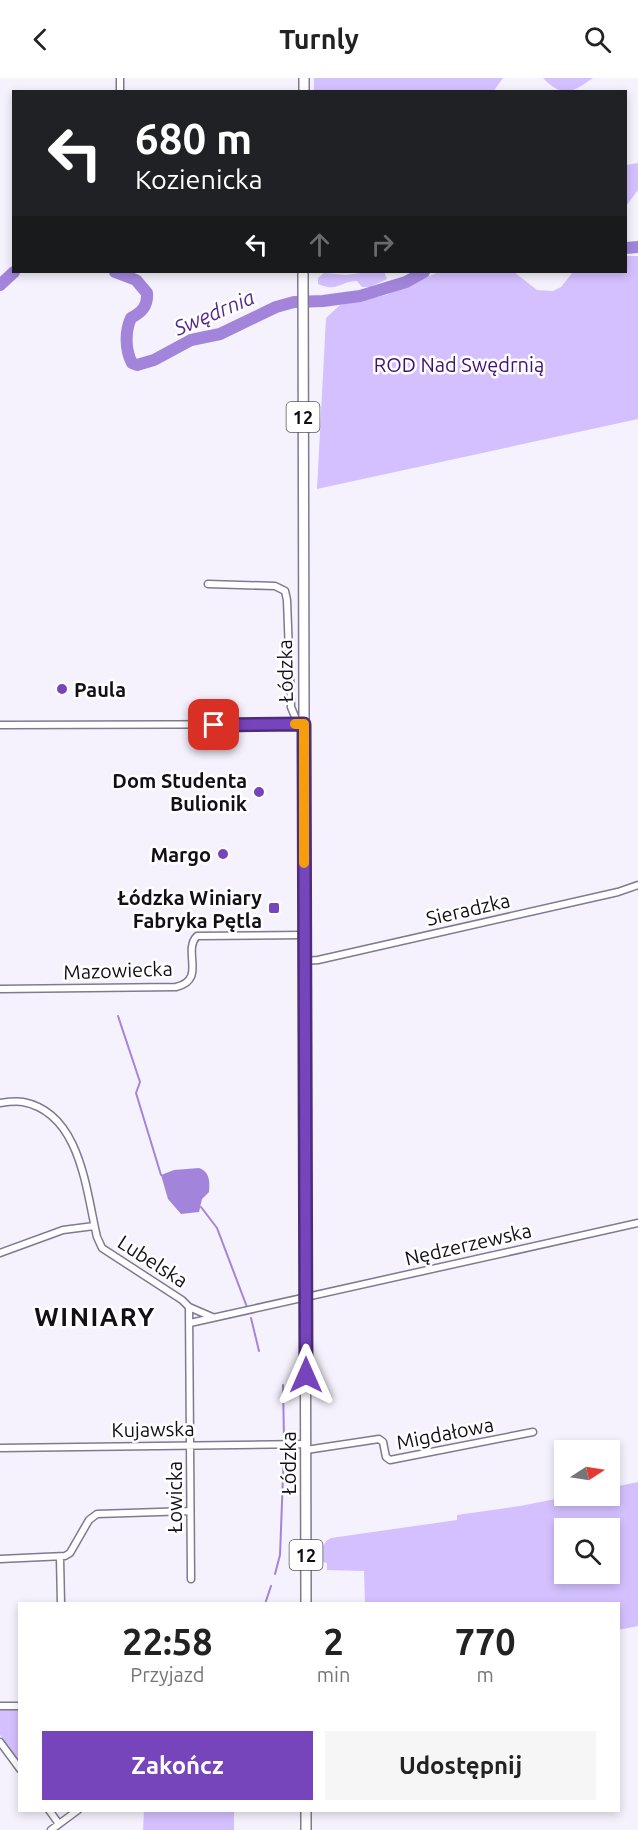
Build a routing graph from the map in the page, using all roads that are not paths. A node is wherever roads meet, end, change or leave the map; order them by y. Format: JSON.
{"nodes":[{"id":1,"x":303,"y":275,"type":"edge"},
{"id":2,"x":208,"y":584,"type":"dead end"},
{"id":3,"x":301,"y":724,"type":"junction"},
{"id":4,"x":0,"y":725,"type":"edge"},
{"id":5,"x":638,"y":885,"type":"edge"},
{"id":6,"x":304,"y":935,"type":"junction"},
{"id":7,"x":304,"y":961,"type":"junction"},
{"id":8,"x":0,"y":989,"type":"edge"},
{"id":9,"x":0,"y":1103,"type":"edge"},
{"id":10,"x":638,"y":1223,"type":"edge"},
{"id":11,"x":94,"y":1226,"type":"junction"},
{"id":12,"x":0,"y":1253,"type":"edge"},
{"id":13,"x":305,"y":1298,"type":"junction"},
{"id":14,"x":189,"y":1307,"type":"junction"},
{"id":15,"x":216,"y":1318,"type":"junction"},
{"id":16,"x":190,"y":1323,"type":"junction"},
{"id":17,"x":533,"y":1432,"type":"dead end"},
{"id":18,"x":190,"y":1445,"type":"junction"},
{"id":19,"x":306,"y":1447,"type":"junction"},
{"id":20,"x":0,"y":1448,"type":"edge"},
{"id":21,"x":190,"y":1511,"type":"junction"},
{"id":22,"x":60,"y":1558,"type":"junction"},
{"id":23,"x":0,"y":1559,"type":"edge"},
{"id":24,"x":192,"y":1579,"type":"dead end"},
{"id":25,"x":61,"y":1602,"type":"edge"},
{"id":26,"x":306,"y":1602,"type":"edge"},
{"id":27,"x":0,"y":1706,"type":"edge"},
{"id":28,"x":18,"y":1706,"type":"edge"},
{"id":29,"x":0,"y":1742,"type":"edge"},
{"id":30,"x":18,"y":1766,"type":"edge"},
{"id":31,"x":50,"y":1812,"type":"edge"},
{"id":32,"x":75,"y":1812,"type":"edge"},
{"id":33,"x":306,"y":1812,"type":"edge"},
{"id":34,"x":59,"y":1824,"type":"junction"},
{"id":35,"x":51,"y":1830,"type":"edge"},
{"id":36,"x":306,"y":1830,"type":"edge"}],
"edges":[{"from":1,"to":3,"type":"main road","name":"Łódzka","number":"12"},
{"from":2,"to":3,"type":"street"},
{"from":3,"to":4,"type":"street"},
{"from":3,"to":6,"type":"main road","name":"Łódzka","number":"12"},
{"from":5,"to":7,"type":"street","name":"Sieradzka"},
{"from":6,"to":7,"type":"main road","name":"Łódzka","number":"12"},
{"from":6,"to":8,"type":"street","name":"Mazowiecka"},
{"from":7,"to":13,"type":"main road","name":"Łódzka","number":"12"},
{"from":9,"to":11,"type":"street","name":"Lubelska"},
{"from":10,"to":13,"type":"street","name":"Nędzerzewska"},
{"from":11,"to":12,"type":"street"},
{"from":11,"to":14,"type":"street","name":"Lubelska"},
{"from":13,"to":15,"type":"street"},
{"from":13,"to":19,"type":"main road","name":"Łódzka","number":"12"},
{"from":14,"to":15,"type":"street","name":"Lubelska"},
{"from":14,"to":16,"type":"street","name":"Łowicka"},
{"from":15,"to":16,"type":"street"},
{"from":16,"to":18,"type":"street","name":"Łowicka"},
{"from":17,"to":19,"type":"street","name":"Migdałowa"},
{"from":18,"to":19,"type":"street","name":"Kujawska"},
{"from":18,"to":20,"type":"street","name":"Kujawska"},
{"from":18,"to":21,"type":"street","name":"Łowicka"},
{"from":19,"to":26,"type":"main road","name":"Łódzka","number":"12"},
{"from":21,"to":22,"type":"street"},
{"from":21,"to":24,"type":"street","name":"Łowicka"},
{"from":22,"to":23,"type":"street"},
{"from":22,"to":25,"type":"street"},
{"from":27,"to":28,"type":"street"},
{"from":29,"to":30,"type":"street"},
{"from":31,"to":34,"type":"street"},
{"from":32,"to":34,"type":"street"},
{"from":33,"to":36,"type":"main road"},
{"from":34,"to":35,"type":"street"}]}
